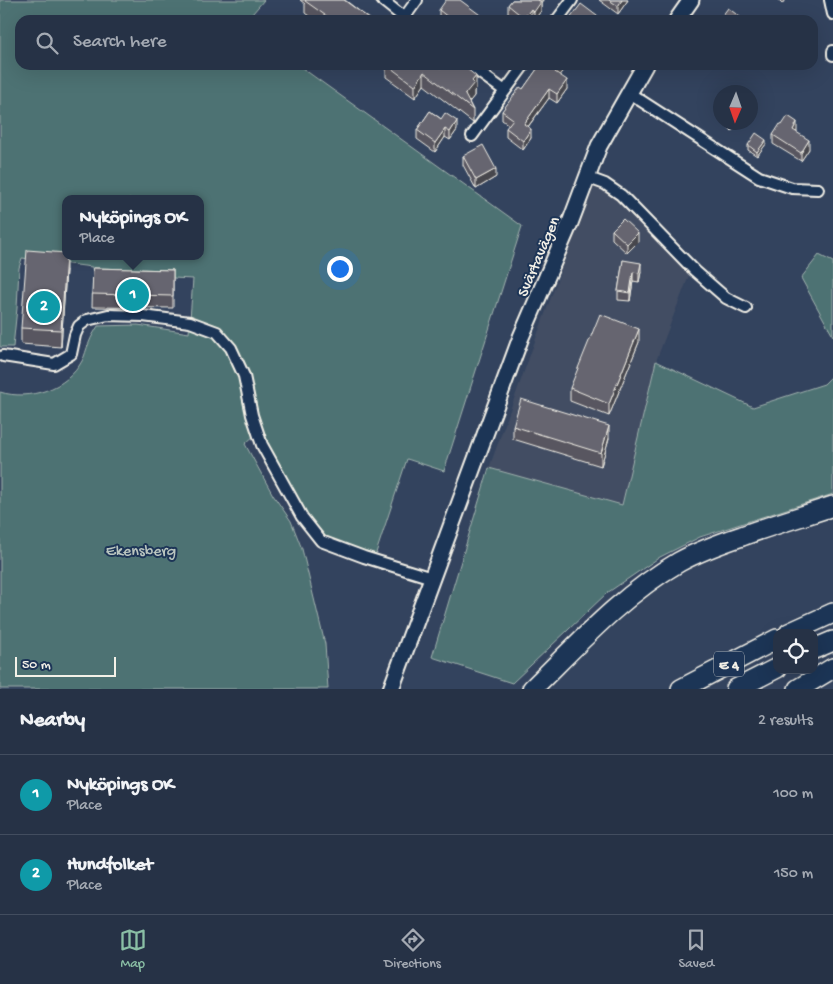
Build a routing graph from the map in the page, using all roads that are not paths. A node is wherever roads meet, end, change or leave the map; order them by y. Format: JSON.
{"nodes":[{"id":1,"x":382,"y":0,"type":"edge"},
{"id":2,"x":417,"y":0,"type":"edge"},
{"id":3,"x":572,"y":0,"type":"edge"},
{"id":4,"x":691,"y":0,"type":"edge"},
{"id":5,"x":830,"y":0,"type":"edge"},
{"id":6,"x":833,"y":14,"type":"edge"},
{"id":7,"x":400,"y":15,"type":"edge"},
{"id":8,"x":408,"y":15,"type":"edge"},
{"id":9,"x":561,"y":15,"type":"edge"},
{"id":10,"x":680,"y":15,"type":"edge"},
{"id":11,"x":833,"y":51,"type":"edge"},
{"id":12,"x":833,"y":55,"type":"edge"},
{"id":13,"x":476,"y":70,"type":"edge"},
{"id":14,"x":520,"y":70,"type":"edge"},
{"id":15,"x":642,"y":70,"type":"edge"},
{"id":16,"x":505,"y":91,"type":"junction"},
{"id":17,"x":629,"y":93,"type":"junction"},
{"id":18,"x":472,"y":136,"type":"dead end"},
{"id":19,"x":586,"y":177,"type":"junction"},
{"id":20,"x":818,"y":189,"type":"dead end"},
{"id":21,"x":746,"y":308,"type":"dead end"},
{"id":22,"x":3,"y":356,"type":"dead end"},
{"id":23,"x":833,"y":506,"type":"edge"},
{"id":24,"x":432,"y":578,"type":"junction"},
{"id":25,"x":833,"y":613,"type":"edge"},
{"id":26,"x":798,"y":629,"type":"edge"},
{"id":27,"x":773,"y":641,"type":"edge"},
{"id":28,"x":833,"y":641,"type":"edge"},
{"id":29,"x":818,"y":647,"type":"edge"},
{"id":30,"x":833,"y":668,"type":"edge"},
{"id":31,"x":773,"y":670,"type":"edge"},
{"id":32,"x":391,"y":689,"type":"edge"},
{"id":33,"x":532,"y":689,"type":"edge"},
{"id":34,"x":681,"y":689,"type":"edge"},
{"id":35,"x":736,"y":689,"type":"edge"},
{"id":36,"x":798,"y":689,"type":"edge"}],
"edges":[{"from":1,"to":7,"type":"street"},
{"from":2,"to":8,"type":"street"},
{"from":3,"to":9,"type":"street"},
{"from":4,"to":10,"type":"main road"},
{"from":5,"to":6,"type":"street"},
{"from":11,"to":12,"type":"street"},
{"from":13,"to":16,"type":"street"},
{"from":14,"to":16,"type":"street"},
{"from":15,"to":17,"type":"main road","name":"Svärtavägen"},
{"from":16,"to":18,"type":"street"},
{"from":17,"to":19,"type":"main road","name":"Svärtavägen"},
{"from":17,"to":20,"type":"street"},
{"from":19,"to":21,"type":"street"},
{"from":19,"to":24,"type":"main road","name":"Svärtavägen"},
{"from":22,"to":24,"type":"street"},
{"from":23,"to":33,"type":"highway"},
{"from":24,"to":32,"type":"main road","name":"Svärtavägen"},
{"from":25,"to":26,"type":"highway"},
{"from":27,"to":34,"type":"highway","number":"E 4"},
{"from":28,"to":29,"type":"highway"},
{"from":30,"to":36,"type":"highway"},
{"from":31,"to":35,"type":"highway","number":"E 4"}]}
